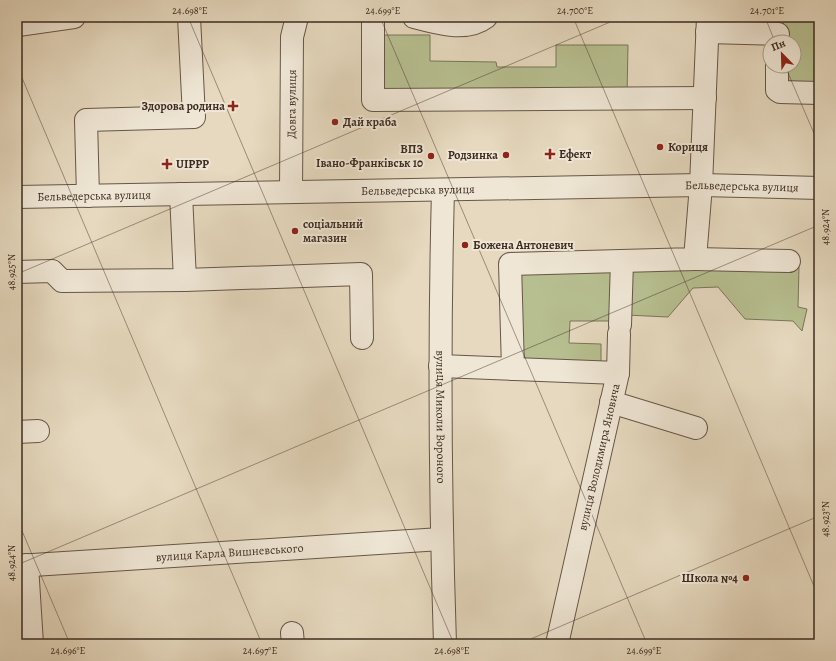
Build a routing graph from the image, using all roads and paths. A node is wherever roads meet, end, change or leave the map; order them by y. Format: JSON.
{"nodes":[{"id":1,"x":74,"y":17,"type":"edge"},
{"id":2,"x":188,"y":17,"type":"edge"},
{"id":3,"x":297,"y":17,"type":"edge"},
{"id":4,"x":373,"y":17,"type":"edge"},
{"id":5,"x":414,"y":17,"type":"edge"},
{"id":6,"x":486,"y":17,"type":"edge"},
{"id":7,"x":707,"y":24,"type":"edge"},
{"id":8,"x":18,"y":25,"type":"dead end"},
{"id":9,"x":778,"y":31,"type":"edge"},
{"id":10,"x":777,"y":74,"type":"edge"},
{"id":11,"x":819,"y":93,"type":"edge"},
{"id":12,"x":705,"y":98,"type":"junction"},
{"id":13,"x":701,"y":185,"type":"junction"},
{"id":14,"x":819,"y":188,"type":"edge"},
{"id":15,"x":443,"y":190,"type":"junction"},
{"id":16,"x":291,"y":192,"type":"junction"},
{"id":17,"x":181,"y":194,"type":"junction"},
{"id":18,"x":88,"y":196,"type":"junction"},
{"id":19,"x":17,"y":197,"type":"edge"},
{"id":20,"x":695,"y":259,"type":"junction"},
{"id":21,"x":622,"y":261,"type":"junction"},
{"id":22,"x":788,"y":261,"type":"dead end"},
{"id":23,"x":17,"y":272,"type":"edge"},
{"id":24,"x":185,"y":280,"type":"junction"},
{"id":25,"x":362,"y":338,"type":"dead end"},
{"id":26,"x":440,"y":366,"type":"junction"},
{"id":27,"x":513,"y":369,"type":"junction"},
{"id":28,"x":618,"y":373,"type":"junction"},
{"id":29,"x":611,"y":402,"type":"junction"},
{"id":30,"x":696,"y":428,"type":"dead end"},
{"id":31,"x":441,"y":539,"type":"junction"},
{"id":32,"x":22,"y":566,"type":"edge"},
{"id":33,"x":32,"y":644,"type":"edge"},
{"id":34,"x":445,"y":644,"type":"edge"},
{"id":35,"x":557,"y":644,"type":"edge"}],
"edges":[{"from":1,"to":8,"type":"street"},
{"from":2,"to":18,"type":"street"},
{"from":3,"to":16,"type":"street","name":"Довга вулиця"},
{"from":4,"to":12,"type":"street"},
{"from":5,"to":6,"type":"street"},
{"from":7,"to":9,"type":"street"},
{"from":7,"to":12,"type":"street"},
{"from":10,"to":11,"type":"street"},
{"from":12,"to":13,"type":"street"},
{"from":13,"to":14,"type":"street","name":"Бельведерська вулиця"},
{"from":13,"to":15,"type":"street","name":"Бельведерська вулиця"},
{"from":13,"to":20,"type":"street"},
{"from":15,"to":16,"type":"street","name":"Бельведерська вулиця"},
{"from":15,"to":26,"type":"street","name":"вулиця Миколи Вороного"},
{"from":16,"to":17,"type":"street","name":"Бельведерська вулиця"},
{"from":17,"to":18,"type":"street","name":"Бельведерська вулиця"},
{"from":17,"to":24,"type":"street"},
{"from":18,"to":19,"type":"street","name":"Бельведерська вулиця"},
{"from":20,"to":21,"type":"street"},
{"from":20,"to":22,"type":"street"},
{"from":21,"to":27,"type":"street"},
{"from":21,"to":28,"type":"street"},
{"from":23,"to":24,"type":"street"},
{"from":24,"to":25,"type":"street"},
{"from":26,"to":27,"type":"street","name":"вулиця Володимира Яновича"},
{"from":26,"to":31,"type":"street","name":"вулиця Миколи Вороного"},
{"from":27,"to":28,"type":"street","name":"вулиця Володимира Яновича"},
{"from":28,"to":29,"type":"street","name":"вулиця Володимира Яновича"},
{"from":29,"to":30,"type":"street"},
{"from":29,"to":35,"type":"street","name":"вулиця Володимира Яновича"},
{"from":31,"to":32,"type":"street","name":"вулиця Карла Вишневського"},
{"from":31,"to":34,"type":"street","name":"вулиця Миколи Вороного"},
{"from":32,"to":33,"type":"street"}]}
